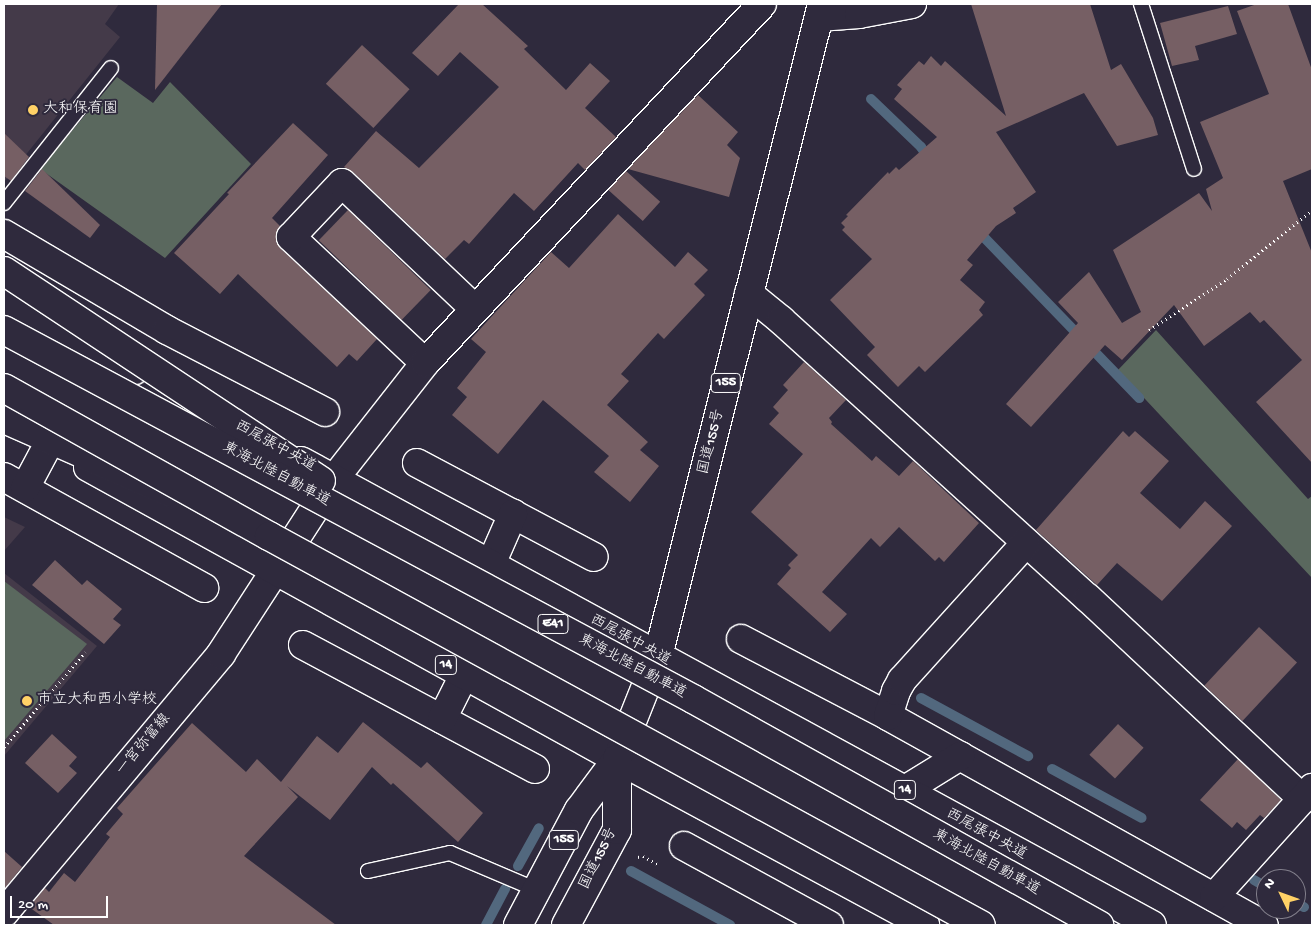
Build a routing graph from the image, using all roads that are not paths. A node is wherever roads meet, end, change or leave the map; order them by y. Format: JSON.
{"nodes":[{"id":1,"x":762,"y":4,"type":"edge"},
{"id":2,"x":912,"y":4,"type":"edge"},
{"id":3,"x":1141,"y":4,"type":"edge"},
{"id":4,"x":821,"y":10,"type":"edge"},
{"id":5,"x":111,"y":68,"type":"dead end"},
{"id":6,"x":1194,"y":169,"type":"dead end"},
{"id":7,"x":4,"y":203,"type":"edge"},
{"id":8,"x":4,"y":234,"type":"edge"},
{"id":9,"x":46,"y":259,"type":"junction"},
{"id":10,"x":4,"y":271,"type":"edge"},
{"id":11,"x":749,"y":294,"type":"junction"},
{"id":12,"x":12,"y":303,"type":"edge"},
{"id":13,"x":475,"y":309,"type":"junction"},
{"id":14,"x":4,"y":330,"type":"edge"},
{"id":15,"x":424,"y":363,"type":"junction"},
{"id":16,"x":4,"y":388,"type":"edge"},
{"id":17,"x":325,"y":412,"type":"dead end"},
{"id":18,"x":4,"y":420,"type":"edge"},
{"id":19,"x":48,"y":445,"type":"junction"},
{"id":20,"x":417,"y":463,"type":"dead end"},
{"id":21,"x":334,"y":479,"type":"junction"},
{"id":22,"x":14,"y":482,"type":"edge"},
{"id":23,"x":513,"y":514,"type":"junction"},
{"id":24,"x":269,"y":536,"type":"junction"},
{"id":25,"x":1026,"y":544,"type":"junction"},
{"id":26,"x":594,"y":557,"type":"dead end"},
{"id":27,"x":491,"y":564,"type":"junction"},
{"id":28,"x":275,"y":571,"type":"junction"},
{"id":29,"x":204,"y":588,"type":"dead end"},
{"id":30,"x":741,"y":639,"type":"dead end"},
{"id":31,"x":303,"y":645,"type":"dead end"},
{"id":32,"x":658,"y":656,"type":"junction"},
{"id":33,"x":464,"y":675,"type":"junction"},
{"id":34,"x":693,"y":699,"type":"junction"},
{"id":35,"x":888,"y":716,"type":"junction"},
{"id":36,"x":442,"y":719,"type":"junction"},
{"id":37,"x":960,"y":756,"type":"junction"},
{"id":38,"x":617,"y":759,"type":"junction"},
{"id":39,"x":535,"y":769,"type":"dead end"},
{"id":40,"x":905,"y":790,"type":"junction"},
{"id":41,"x":1308,"y":794,"type":"edge"},
{"id":42,"x":684,"y":846,"type":"dead end"},
{"id":43,"x":368,"y":870,"type":"dead end"},
{"id":44,"x":537,"y":890,"type":"junction"},
{"id":45,"x":1214,"y":897,"type":"junction"},
{"id":46,"x":4,"y":913,"type":"edge"},
{"id":47,"x":518,"y":925,"type":"edge"},
{"id":48,"x":566,"y":925,"type":"edge"},
{"id":49,"x":829,"y":925,"type":"edge"},
{"id":50,"x":925,"y":925,"type":"edge"},
{"id":51,"x":981,"y":925,"type":"edge"},
{"id":52,"x":1099,"y":925,"type":"edge"},
{"id":53,"x":1152,"y":925,"type":"edge"},
{"id":54,"x":1264,"y":925,"type":"edge"}],
"edges":[{"from":1,"to":13,"type":"main road","name":"一宮弥富線"},
{"from":2,"to":4,"type":"main road"},
{"from":3,"to":6,"type":"lane"},
{"from":4,"to":11,"type":"main road","name":"国道155号","number":"155"},
{"from":5,"to":7,"type":"lane"},
{"from":8,"to":9,"type":"main road"},
{"from":9,"to":12,"type":"main road"},
{"from":9,"to":17,"type":"main road"},
{"from":10,"to":34,"type":"main road","bridge":true},
{"from":11,"to":25,"type":"main road"},
{"from":11,"to":32,"type":"main road","name":"国道155号","number":"155"},
{"from":12,"to":21,"type":"main road","name":"西尾張中央道","number":"14"},
{"from":13,"to":15,"type":"main road","name":"一宮弥富線"},
{"from":13,"to":15,"type":"main road"},
{"from":14,"to":34,"type":"main road","name":"東海北陸自動車道","number":"E41","bridge":true},
{"from":15,"to":21,"type":"main road","name":"一宮弥富線"},
{"from":16,"to":24,"type":"main road","bridge":true},
{"from":18,"to":19,"type":"main road","number":"14"},
{"from":18,"to":24,"type":"main road","bridge":true},
{"from":19,"to":22,"type":"main road"},
{"from":19,"to":28,"type":"main road","number":"14"},
{"from":20,"to":23,"type":"main road"},
{"from":21,"to":27,"type":"main road","name":"西尾張中央道","number":"14"},
{"from":21,"to":28,"type":"main road","name":"一宮弥富線"},
{"from":22,"to":29,"type":"main road"},
{"from":23,"to":26,"type":"main road"},
{"from":23,"to":27,"type":"main road"},
{"from":24,"to":51,"type":"main road","bridge":true},
{"from":25,"to":35,"type":"main road"},
{"from":25,"to":41,"type":"main road"},
{"from":27,"to":32,"type":"main road","name":"西尾張中央道","number":"14"},
{"from":28,"to":33,"type":"main road","number":"14"},
{"from":28,"to":46,"type":"main road","name":"一宮弥富線"},
{"from":30,"to":35,"type":"main road"},
{"from":31,"to":36,"type":"main road"},
{"from":32,"to":38,"type":"main road","name":"国道155号","number":"155"},
{"from":32,"to":40,"type":"main road","name":"西尾張中央道","number":"14"},
{"from":33,"to":36,"type":"main road"},
{"from":33,"to":38,"type":"main road","number":"14"},
{"from":34,"to":52,"type":"main road","name":"東海北陸自動車道","number":"E41","bridge":true},
{"from":35,"to":37,"type":"main road"},
{"from":36,"to":39,"type":"main road"},
{"from":37,"to":40,"type":"main road"},
{"from":37,"to":45,"type":"main road"},
{"from":38,"to":44,"type":"main road","name":"国道155号","number":"155"},
{"from":38,"to":48,"type":"main road","name":"国道155号","number":"155"},
{"from":38,"to":50,"type":"main road","number":"14"},
{"from":40,"to":53,"type":"main road","name":"西尾張中央道","number":"14"},
{"from":41,"to":45,"type":"main road"},
{"from":42,"to":49,"type":"main road"},
{"from":43,"to":44,"type":"lane"},
{"from":44,"to":47,"type":"main road","name":"国道155号","number":"155"},
{"from":45,"to":54,"type":"main road"}]}
